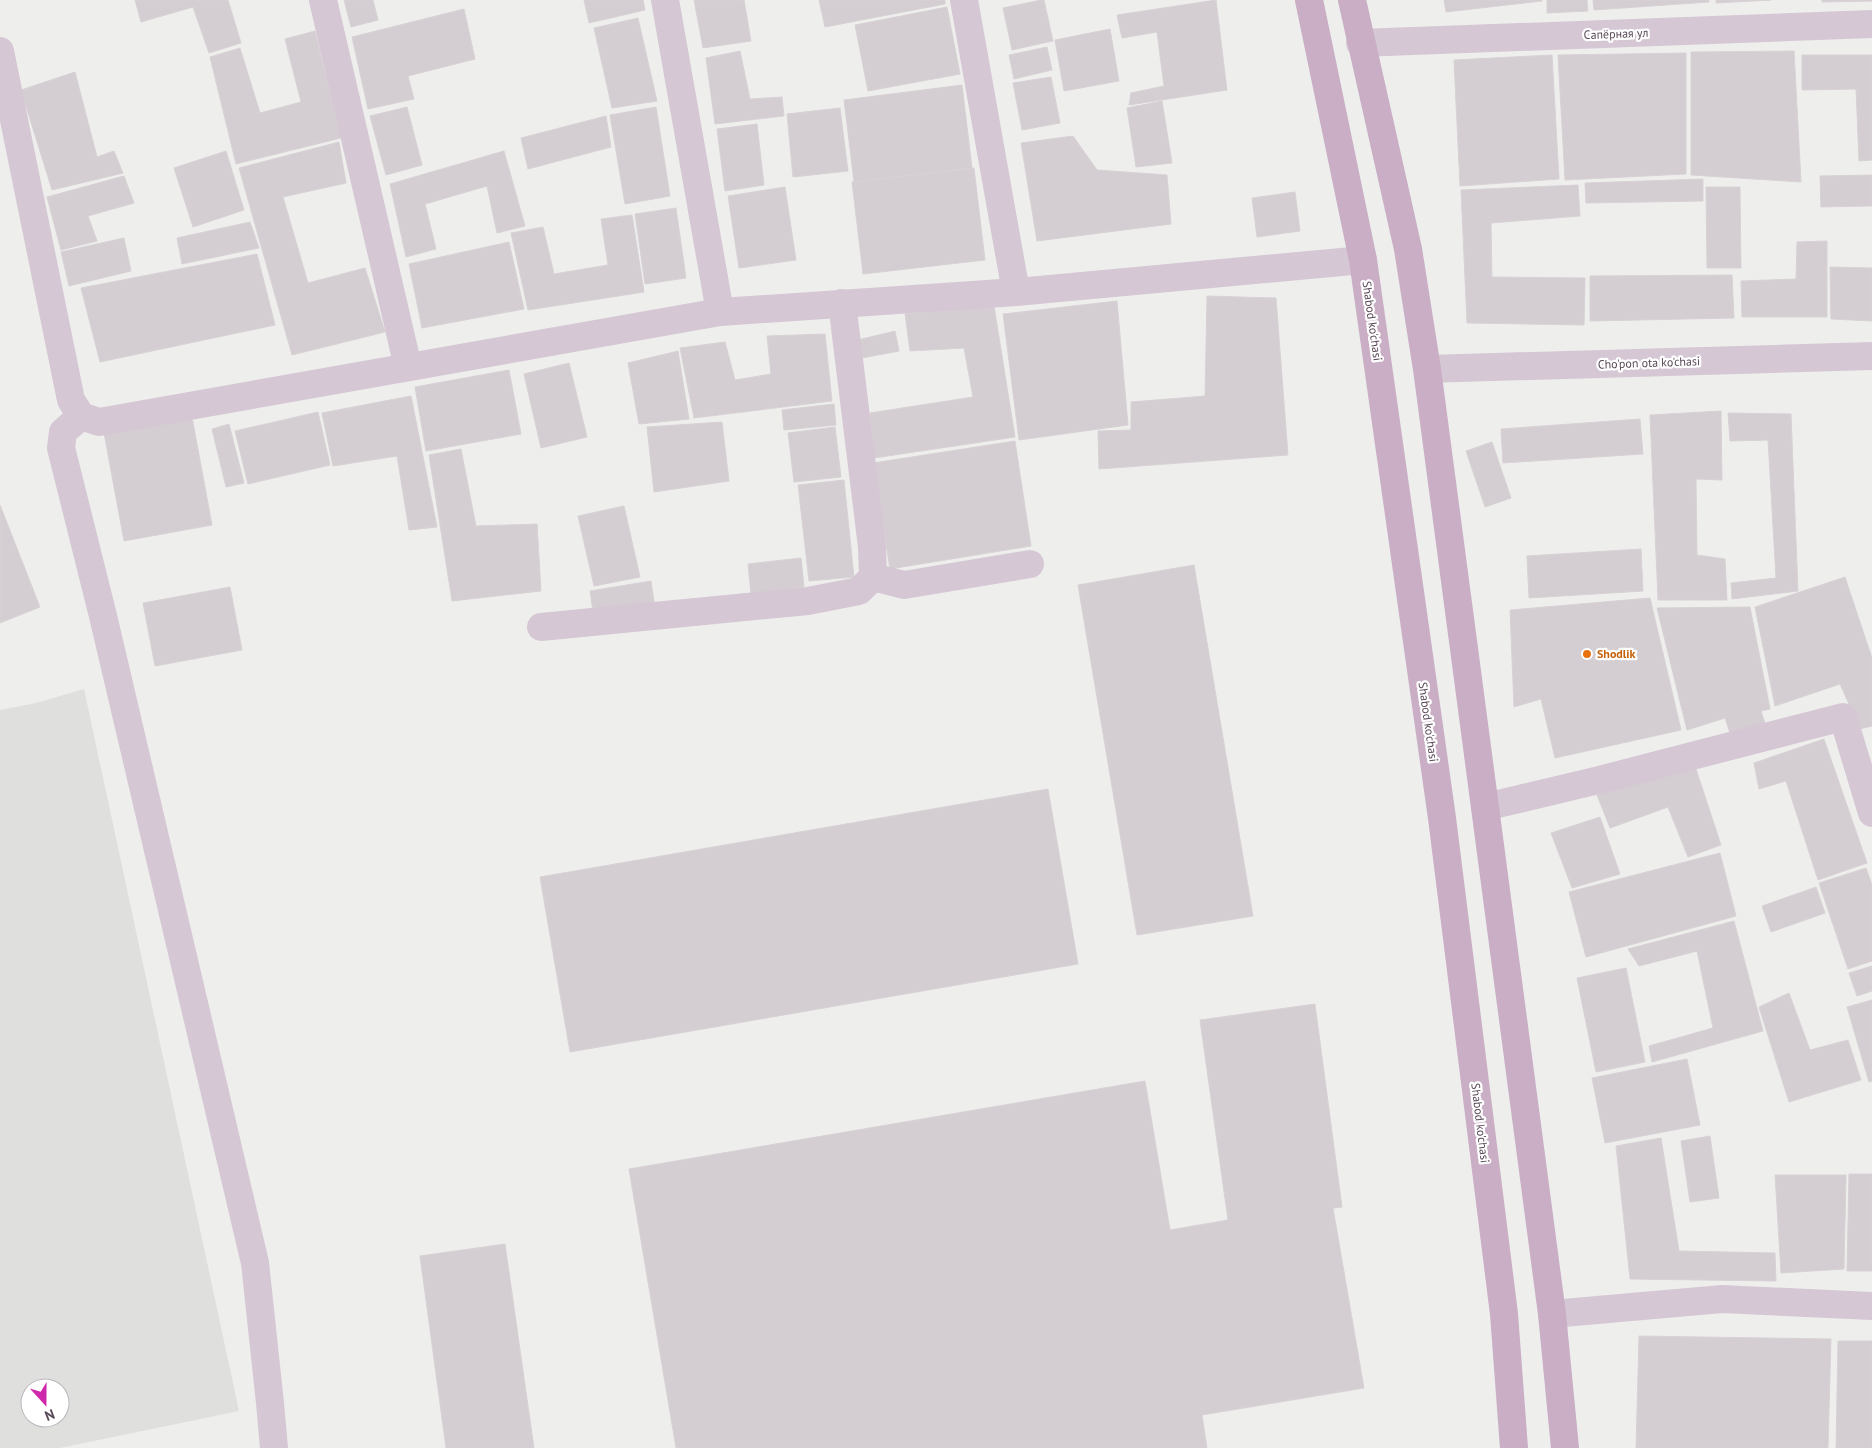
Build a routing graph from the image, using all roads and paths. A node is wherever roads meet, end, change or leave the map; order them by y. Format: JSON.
{"nodes":[{"id":1,"x":323,"y":0,"type":"edge"},
{"id":2,"x":665,"y":0,"type":"edge"},
{"id":3,"x":964,"y":0,"type":"edge"},
{"id":4,"x":1309,"y":0,"type":"edge"},
{"id":5,"x":1352,"y":0,"type":"edge"},
{"id":6,"x":1872,"y":24,"type":"edge"},
{"id":7,"x":1360,"y":43,"type":"junction"},
{"id":8,"x":0,"y":51,"type":"edge"},
{"id":9,"x":1363,"y":260,"type":"junction"},
{"id":10,"x":1016,"y":292,"type":"junction"},
{"id":11,"x":842,"y":303,"type":"junction"},
{"id":12,"x":720,"y":312,"type":"junction"},
{"id":13,"x":1872,"y":356,"type":"edge"},
{"id":14,"x":408,"y":367,"type":"junction"},
{"id":15,"x":1427,"y":369,"type":"junction"},
{"id":16,"x":81,"y":416,"type":"junction"},
{"id":17,"x":1030,"y":564,"type":"dead end"},
{"id":18,"x":873,"y":577,"type":"junction"},
{"id":19,"x":541,"y":627,"type":"dead end"},
{"id":20,"x":1485,"y":807,"type":"junction"},
{"id":21,"x":1872,"y":813,"type":"edge"},
{"id":22,"x":1872,"y":1306,"type":"edge"},
{"id":23,"x":1552,"y":1314,"type":"junction"},
{"id":24,"x":274,"y":1448,"type":"edge"},
{"id":25,"x":1514,"y":1448,"type":"edge"},
{"id":26,"x":1565,"y":1448,"type":"edge"}],
"edges":[{"from":1,"to":14,"type":"street"},
{"from":2,"to":12,"type":"street"},
{"from":3,"to":10,"type":"street"},
{"from":4,"to":9,"type":"main road","name":"Shabod ko'chasi"},
{"from":5,"to":7,"type":"main road"},
{"from":6,"to":7,"type":"street","name":"Сапёрная ул"},
{"from":7,"to":15,"type":"main road"},
{"from":8,"to":16,"type":"street"},
{"from":9,"to":10,"type":"street"},
{"from":9,"to":25,"type":"main road","name":"Shabod ko'chasi"},
{"from":10,"to":11,"type":"street"},
{"from":11,"to":12,"type":"street"},
{"from":11,"to":18,"type":"street"},
{"from":12,"to":14,"type":"street"},
{"from":13,"to":15,"type":"street","name":"Cho'pon ota ko'chasi"},
{"from":14,"to":16,"type":"street"},
{"from":15,"to":20,"type":"main road"},
{"from":16,"to":24,"type":"street"},
{"from":17,"to":18,"type":"street"},
{"from":18,"to":19,"type":"street"},
{"from":20,"to":21,"type":"street"},
{"from":20,"to":23,"type":"main road"},
{"from":22,"to":23,"type":"street"},
{"from":23,"to":26,"type":"main road"}]}
